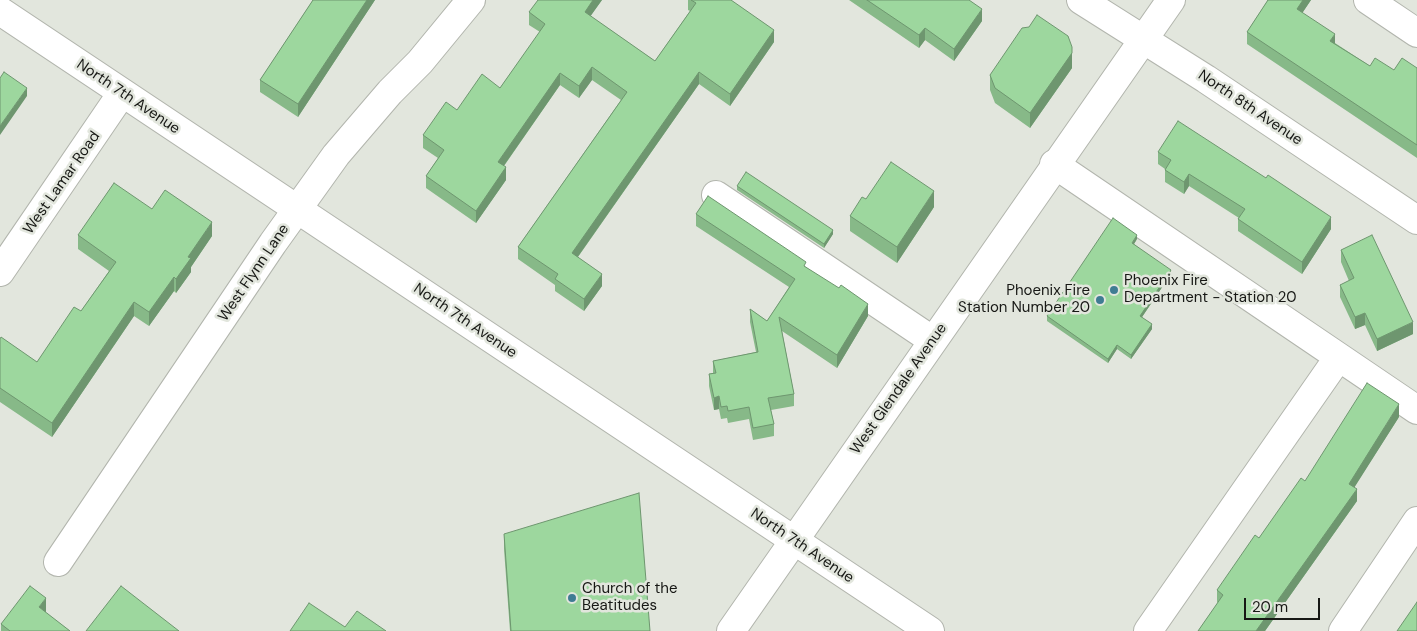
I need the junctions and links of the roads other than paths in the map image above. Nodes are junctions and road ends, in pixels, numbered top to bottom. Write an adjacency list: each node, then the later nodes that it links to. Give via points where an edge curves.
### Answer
1 (471, 0): 11 (main road, West Flynn Lane, via 336,155)
2 (1081, 0): 7 (main road, North 8th Avenue)
3 (1171, 0): 7 (main road, West Glendale Avenue)
4 (1368, 0): 6 (main road)
5 (0, 11): 8 (main road, North 7th Avenue)
6 (1417, 33)
7 (1143, 39): 9 (main road, West Glendale Avenue); 12 (main road, North 8th Avenue)
8 (122, 93): 11 (main road, North 7th Avenue); 13 (main road, West Lamar Road)
9 (1054, 164): 14 (main road, West Glendale Avenue); 15 (main road)
10 (716, 195): 14 (main road)
11 (298, 209): 18 (main road, North 7th Avenue); 19 (main road, West Flynn Lane)
12 (1417, 220)
13 (0, 272)
14 (932, 340): 18 (main road, West Glendale Avenue)
15 (1338, 358): 16 (main road); 22 (main road)
16 (1417, 410)
17 (1417, 521): 23 (main road)
18 (794, 540): 20 (main road, West Glendale Avenue); 21 (main road, North 7th Avenue)
19 (58, 562)
20 (731, 631)
21 (930, 631)
22 (1148, 631)
23 (1343, 631)

